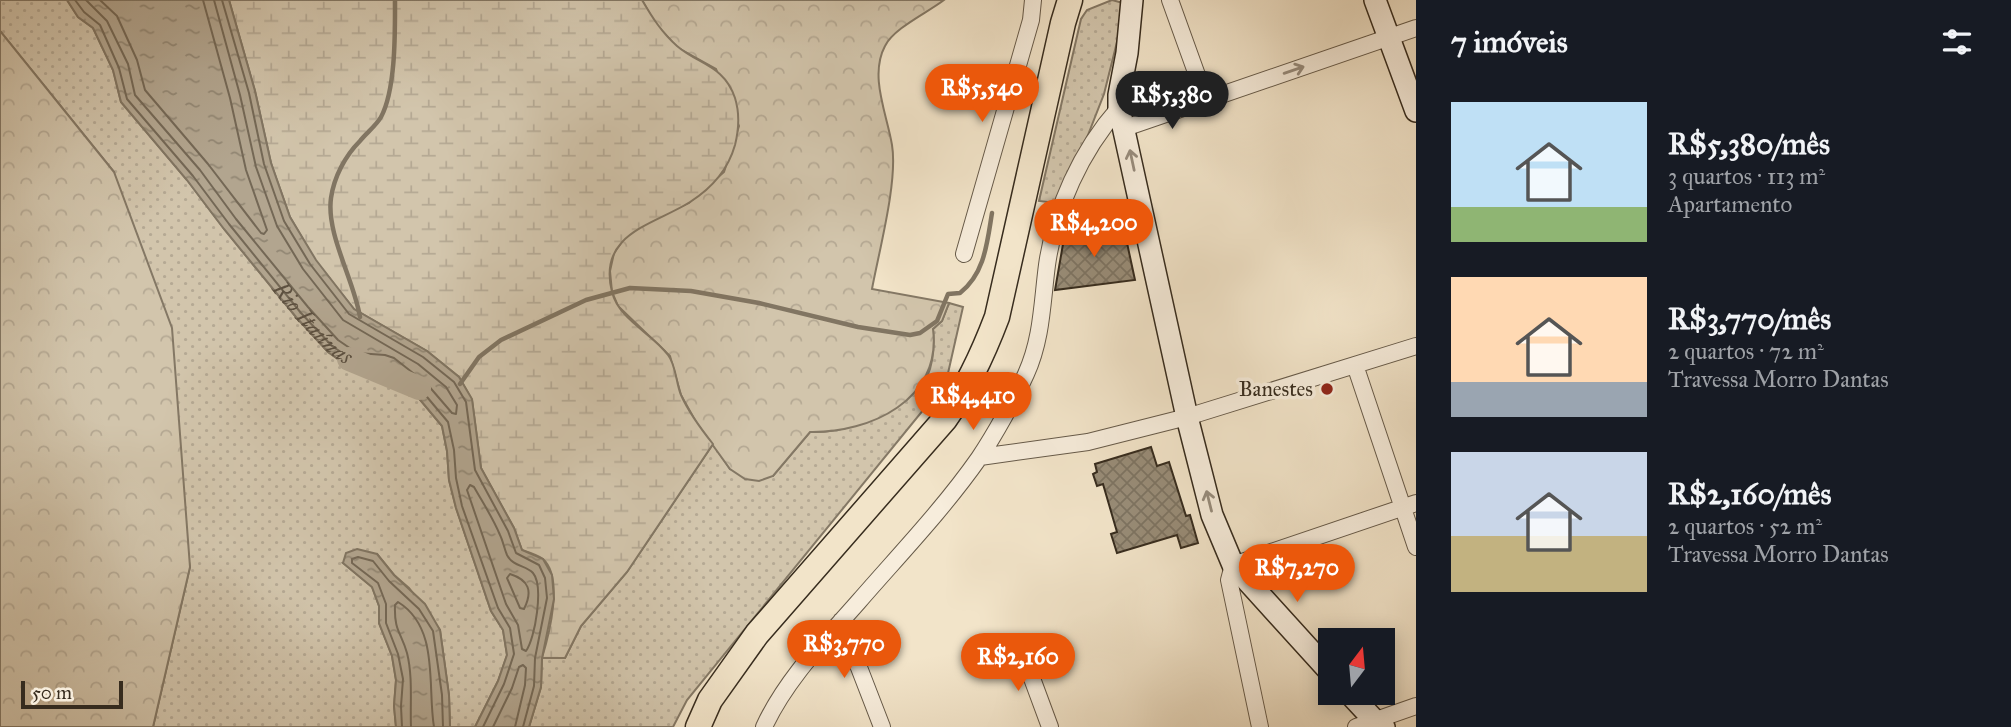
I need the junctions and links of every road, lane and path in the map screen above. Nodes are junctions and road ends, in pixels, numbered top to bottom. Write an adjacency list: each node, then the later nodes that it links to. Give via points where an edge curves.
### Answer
1 (1033, 0): 12 (street)
2 (1088, 0): 6 (highway)
3 (1132, 0): 11 (main road, via 1120,83)
4 (1170, 0): 9 (street)
5 (1375, 0): 8 (main road)
6 (1064, 8): 26 (highway, via 998,317 983,356 945,419 757,634 710,700)
7 (1416, 28): 8 (street)
8 (1390, 37): 9 (street, one-way to 8); 10 (main road)
9 (1206, 100): 11 (street)
10 (1416, 111)
11 (1122, 118): 15 (main road, one-way to 11); 16 (street, via 1089,147 1057,217 1036,347)
12 (964, 254)
13 (1416, 346): 14 (street)
14 (1355, 365): 15 (street); 17 (street)
15 (1187, 417): 16 (street, via 1088,442); 19 (main road, one-way to 15, via 1212,515)
16 (980, 457): 20 (street)
17 (1410, 505): 18 (street); 19 (street)
18 (1416, 547)
19 (1233, 565): 22 (main road); 30 (street, via 1229,580)
20 (841, 621): 27 (street, via 773,706); 28 (street)
21 (1020, 646): 29 (street)
22 (1318, 659)
23 (1359, 705): 25 (main road)
24 (1416, 706): 25 (street)
25 (1376, 726)
26 (698, 727)
27 (764, 727)
28 (882, 727)
29 (1050, 727)
30 (1260, 727)

